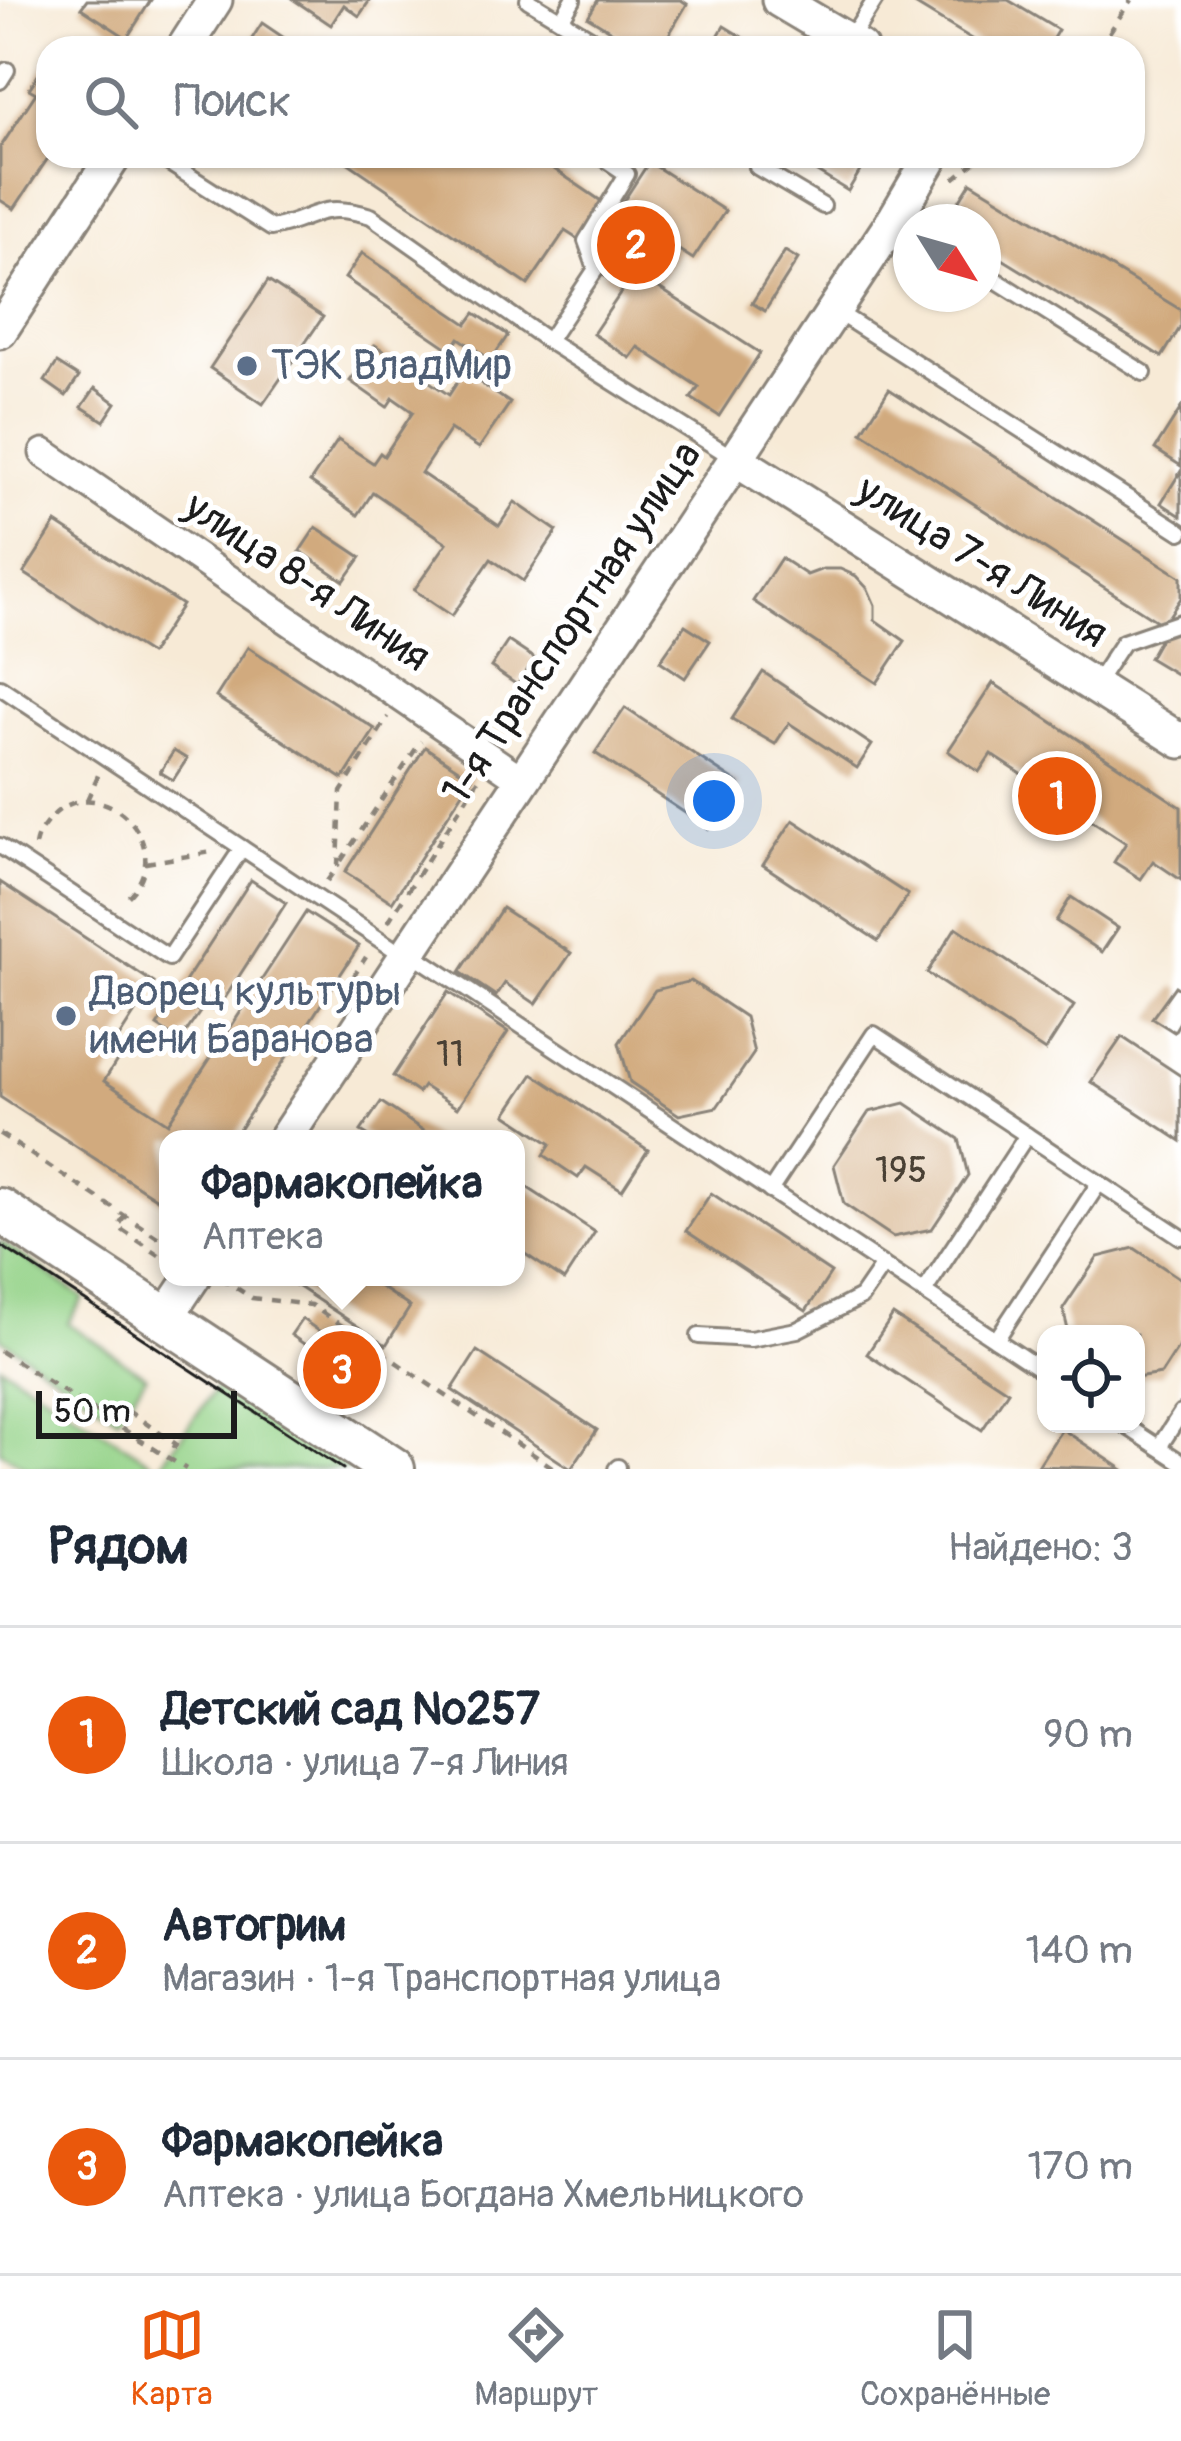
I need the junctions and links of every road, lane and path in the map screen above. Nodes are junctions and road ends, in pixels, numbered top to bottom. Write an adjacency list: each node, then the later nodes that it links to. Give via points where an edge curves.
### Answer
1 (215, 0): 8 (street)
2 (528, 0): 7 (lane)
3 (572, 0): 7 (lane)
4 (779, 0): 10 (street)
5 (874, 0): 11 (lane)
6 (1131, 0): 12 (path)
7 (561, 20): 9 (lane)
8 (192, 36)
9 (588, 36)
10 (833, 36)
11 (849, 36)
12 (1107, 36)
13 (106, 168): 25 (street)
14 (177, 168): 26 (lane, via 271,228 343,208 371,216)
15 (618, 168): 26 (lane, via 627,174 586,241 596,269)
16 (759, 168): 21 (lane)
17 (927, 168): 20 (street, 1-я Транспортная улица)
18 (968, 168): 19 (path)
19 (945, 193)
20 (911, 204)
21 (823, 206)
22 (893, 235): 24 (street, 1-я Транспортная улица)
23 (1001, 283): 27 (lane)
24 (834, 310): 29 (street, 1-я Транспортная улица); 30 (lane)
25 (0, 331)
26 (548, 341): 29 (lane)
27 (1144, 374)
28 (44, 453): 34 (street, улица 8-я Линия)
29 (735, 459): 32 (street, улица 7-я Линия); 38 (street, 1-я Транспортная улица)
30 (1181, 532)
31 (1181, 622): 32 (lane, via 1123,642)
32 (1094, 686): 36 (street, улица 7-я Линия)
33 (0, 687): 40 (lane)
34 (401, 697): 35 (street, улица 8-я Линия); 42 (path, via 341,792)
35 (434, 720): 38 (street, улица 8-я Линия); 42 (path)
36 (1181, 741)
37 (480, 777): 46 (path)
38 (522, 780): 46 (street, 1-я Транспортная улица)
39 (0, 846): 43 (lane)
40 (242, 848): 41 (path); 44 (lane); 45 (lane, via 169,958)
41 (146, 862): 43 (path, via 140,831 118,808 88,800 57,810 37,835); 45 (path, via 134,892)
42 (338, 866): 44 (path)
43 (32, 868): 45 (lane)
44 (316, 897): 46 (lane)
45 (105, 916)
46 (398, 949): 47 (path); 48 (street, 1-я Транспортная улица); 52 (lane)
47 (339, 999)
48 (290, 1130)
49 (0, 1134): 54 (path)
50 (1027, 1135): 51 (lane); 52 (lane, via 874,1034); 61 (lane)
51 (1100, 1183): 55 (lane); 64 (lane)
52 (770, 1190): 58 (lane)
53 (0, 1210): 62 (main road)
54 (125, 1216): 56 (path); 57 (path, via 118,1227)
55 (1181, 1237)
56 (159, 1238)
57 (159, 1255)
58 (883, 1265): 61 (lane); 63 (lane, via 861,1298 797,1330 750,1339)
59 (174, 1286): 62 (street)
60 (233, 1286): 75 (path, via 252,1298 311,1305)
61 (923, 1292): 64 (lane)
62 (165, 1319): 74 (main road)
63 (699, 1336)
64 (995, 1340): 66 (lane)
65 (0, 1351): 71 (path)
66 (1037, 1367)
67 (128, 1412): 71 (path, via 176,1444)
68 (1181, 1413): 70 (lane)
69 (1138, 1433): 70 (lane)
70 (1159, 1447): 72 (lane)
71 (168, 1457): 73 (path)
72 (1181, 1462)
73 (185, 1469)
74 (393, 1469)
75 (555, 1469)

